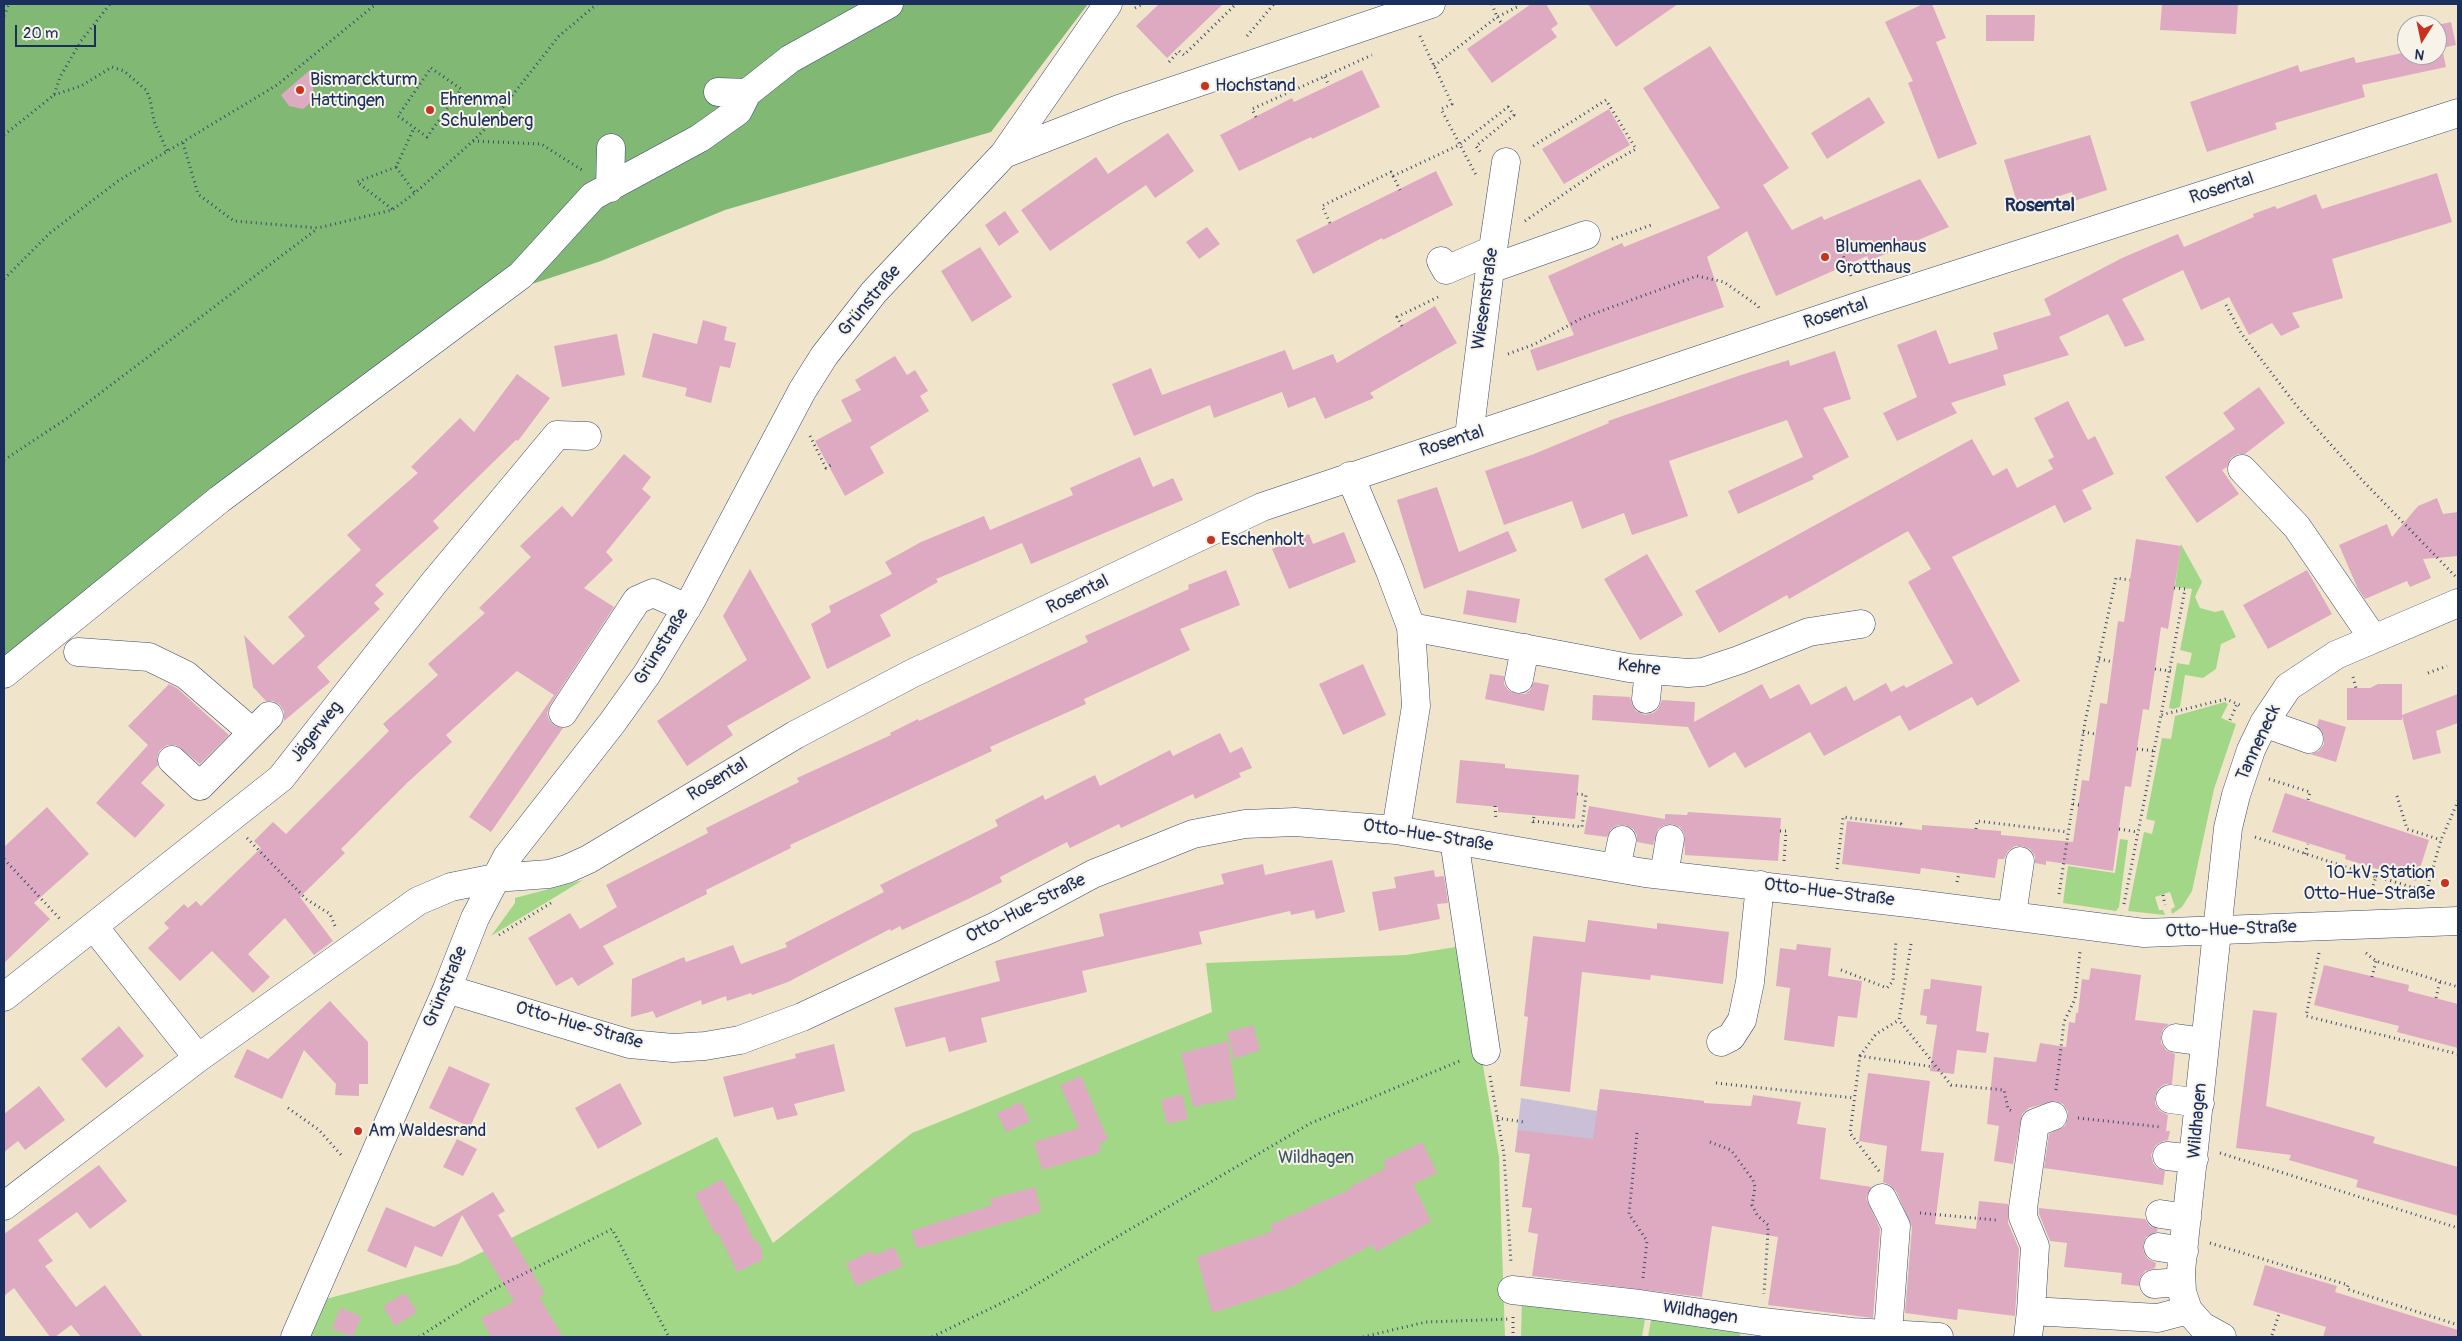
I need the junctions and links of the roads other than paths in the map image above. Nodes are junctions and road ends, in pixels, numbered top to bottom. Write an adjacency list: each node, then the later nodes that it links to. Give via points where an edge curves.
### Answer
1 (889, 4): 5 (street, via 790,59)
2 (1108, 4): 8 (street, Grünstraße)
3 (1431, 4): 8 (street, via 1119,109)
4 (718, 92): 5 (street)
5 (747, 93): 10 (street, via 738,112 700,138)
6 (2458, 113): 15 (street, Rosental)
7 (611, 148): 10 (street)
8 (1004, 154): 19 (street, Grünstraße, via 874,292 824,356)
9 (1496, 160): 12 (street, Wiesenstraße)
10 (610, 188): 26 (street, via 592,196 521,275 220,499)
11 (1586, 236): 12 (street)
12 (1492, 254): 13 (street, via 1446,270); 15 (street, Wiesenstraße, via 1470,383)
13 (1441, 261)
14 (587, 436): 45 (street, Jägerweg, via 557,435 433,584 281,778)
15 (1469, 436): 17 (street, Rosental)
16 (2242, 469): 22 (street, via 2297,527)
17 (1350, 476): 21 (street); 40 (street, Rosental, via 1262,507 912,673 795,734 574,866 549,874)
18 (2458, 603): 22 (street, Tanneneck)
19 (687, 608): 29 (street, via 653,593 637,600); 40 (street, Grünstraße, via 647,674 612,723)
20 (1861, 624): 25 (street, Kehre, via 1809,632 1697,673)
21 (1411, 627): 23 (street, Kehre); 33 (street, via 1416,706)
22 (2373, 638): 30 (street, Tanneneck, via 2317,665)
23 (1525, 648): 25 (street, Kehre); 27 (street)
24 (78, 652): 32 (street, via 149,657 186,676 260,724 200,786)
25 (1649, 670): 28 (street)
26 (4, 674)
27 (1519, 679)
28 (1646, 698)
29 (563, 713)
30 (2256, 716): 31 (street); 44 (street, Tanneneck, via 2228,828)
31 (2309, 739)
32 (172, 760)
33 (1396, 830): 35 (street, Otto-Hue-Straße); 46 (street, Otto-Hue-Straße, via 1295,822 1245,824 1194,834 1093,874 994,927 802,1017 740,1040 705,1046 673,1048 630,1044)
34 (1670, 839): 39 (street)
35 (1454, 840): 38 (street, Otto-Hue-Straße); 51 (street)
36 (1622, 840): 38 (street)
37 (2020, 861): 42 (street)
38 (1616, 868): 39 (street, Otto-Hue-Straße)
39 (1664, 875): 41 (street, Otto-Hue-Straße)
40 (494, 878): 46 (street, Grünstraße); 52 (street, via 451,887 418,901)
41 (1760, 885): 42 (street, Otto-Hue-Straße); 48 (street, via 1750,982 1742,1020 1731,1037)
42 (2012, 916): 44 (street, Otto-Hue-Straße, via 2144,933)
43 (2458, 921): 44 (street, Otto-Hue-Straße)
44 (2218, 930): 50 (street, Wildhagen)
45 (86, 932): 47 (street, Jägerweg); 52 (street)
46 (447, 989): 68 (street, Grünstraße)
47 (4, 997)
48 (1721, 1042)
49 (2176, 1044): 50 (street)
50 (2205, 1048): 54 (street, Wildhagen)
51 (1486, 1051)
52 (198, 1058): 59 (street)
53 (2171, 1093): 54 (street)
54 (2200, 1097): 56 (street, Wildhagen, via 2197,1130)
55 (2044, 1120): 65 (street, via 2023,1208 2023,1217 2034,1246)
56 (2201, 1160): 57 (street); 61 (street, Wildhagen)
57 (2166, 1162)
58 (1885, 1204): 67 (street, via 1896,1226)
59 (4, 1206)
60 (2160, 1214): 61 (street)
61 (2187, 1218): 62 (street, Wildhagen)
62 (2181, 1282): 63 (street); 66 (street, Wildhagen)
63 (2154, 1284)
64 (1512, 1290): 67 (street, Wildhagen, via 1762,1322)
65 (2031, 1310): 66 (street, via 2158,1318); 70 (street)
66 (2188, 1310): 71 (street, Wildhagen, via 2202,1326)
67 (1888, 1333): 69 (street, Wildhagen)
68 (295, 1337)
69 (1939, 1337)
70 (2028, 1337)
71 (2222, 1337)

